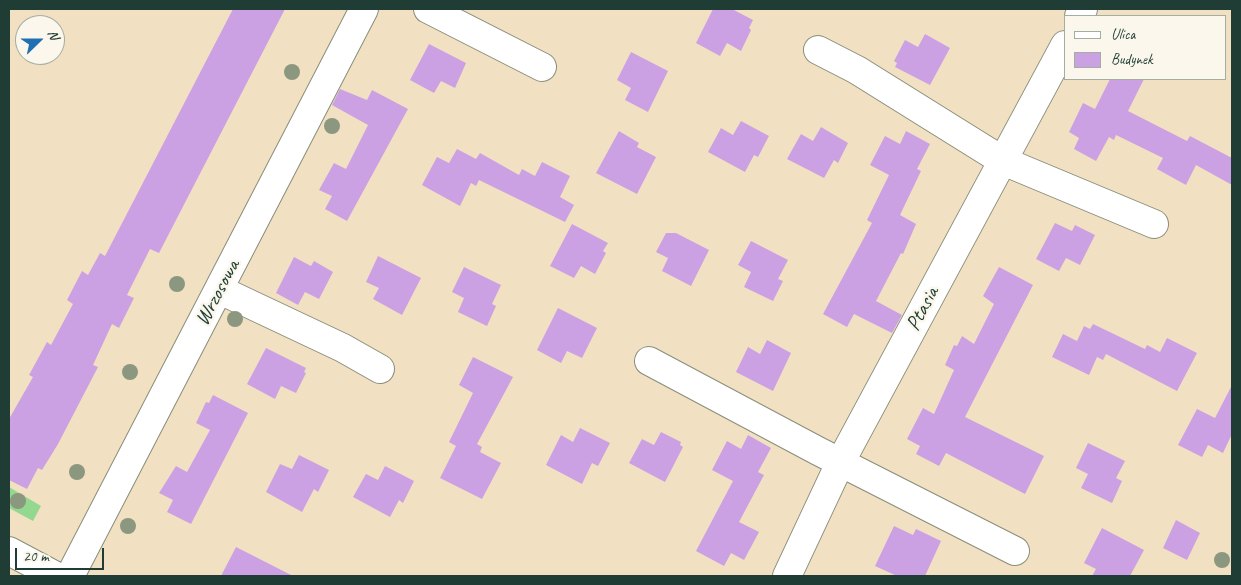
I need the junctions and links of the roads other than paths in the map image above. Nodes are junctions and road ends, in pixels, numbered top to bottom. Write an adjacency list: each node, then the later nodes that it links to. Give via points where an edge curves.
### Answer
1 (364, 9): 8 (street, Wrzosowa)
2 (428, 9): 5 (street)
3 (1064, 47): 6 (street, Ptasia)
4 (818, 50): 6 (street, via 857,70)
5 (542, 67)
6 (1004, 161): 7 (street); 11 (street, Ptasia)
7 (1154, 224)
8 (220, 290): 10 (street); 15 (street, Wrzosowa)
9 (649, 361): 11 (street)
10 (380, 369)
11 (840, 463): 13 (street); 16 (street, Ptasia)
12 (9, 551): 14 (street)
13 (1015, 551)
14 (56, 576)
15 (70, 576)
16 (787, 576)

